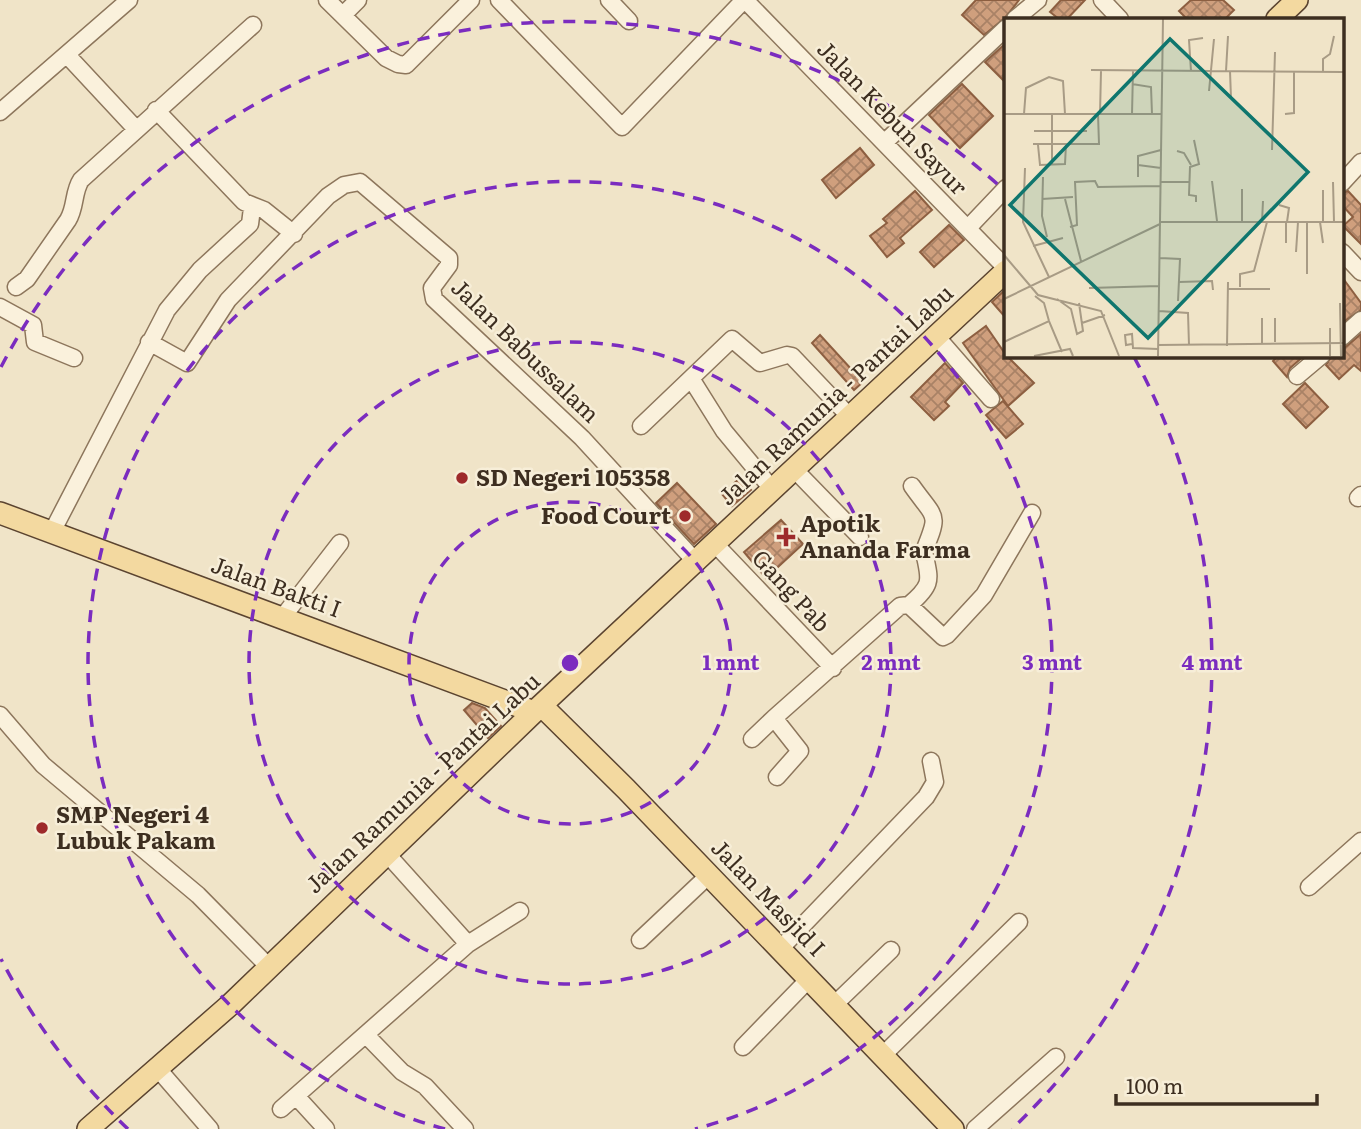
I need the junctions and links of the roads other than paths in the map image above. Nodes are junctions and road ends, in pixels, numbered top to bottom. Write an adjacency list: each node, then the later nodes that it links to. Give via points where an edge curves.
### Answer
1 (129, 0): 18 (street)
2 (327, 0): 11 (street)
3 (358, 0): 11 (street)
4 (471, 0): 11 (street, via 406,65 387,58)
5 (499, 0): 10 (street, via 622,127)
6 (609, 0): 15 (street)
7 (1038, 0): 12 (street)
8 (1102, 0): 13 (street)
9 (1297, 0): 14 (main road)
10 (750, 2): 22 (street, Jalan Kebun Sayur)
11 (343, 15)
12 (1016, 18)
13 (1118, 18)
14 (1278, 18)
15 (629, 21)
16 (253, 25): 19 (street)
17 (1004, 30): 22 (street)
18 (67, 55): 20 (street); 21 (street)
19 (156, 110): 21 (street); 26 (street)
20 (0, 112)
21 (135, 128): 33 (street, via 75,188 73,212 27,279)
22 (885, 142): 27 (street, Jalan Kebun Sayur)
23 (1361, 162): 24 (street)
24 (1344, 181)
25 (1004, 190): 27 (street)
26 (252, 208): 28 (street, via 264,210); 38 (street, via 250,224 177,294)
27 (968, 228): 30 (street, Jalan Kebun Sayur)
28 (293, 234): 38 (street, Jalan Babussalam, via 228,300 190,361 182,363); 55 (street, Jalan Babussalam, via 336,191 354,181 366,185 449,258 432,288 435,299 582,438)
29 (1344, 254): 32 (street)
30 (1004, 267)
31 (1004, 271): 37 (main road, Jalan Ramunia - Pantai Labu)
32 (1361, 272)
33 (16, 287)
34 (0, 307): 40 (street, via 33,325 35,342)
35 (1361, 320): 36 (street)
36 (1344, 334)
37 (936, 336): 43 (street); 44 (main road, Jalan Ramunia - Pantai Labu)
38 (149, 342): 51 (street)
39 (1320, 357): 41 (street)
40 (74, 358)
41 (1297, 376)
42 (692, 380): 44 (street, via 732,339 760,363 792,356); 45 (street); 48 (street, via 724,431)
43 (991, 399)
44 (850, 416): 46 (main road, Jalan Ramunia - Pantai Labu)
45 (641, 426)
46 (794, 469): 48 (main road, Jalan Ramunia - Pantai Labu); 52 (street)
47 (912, 486): 56 (street, via 935,526 924,551 929,581)
48 (773, 490): 54 (main road, Jalan Ramunia - Pantai Labu)
49 (0, 513): 51 (main road, Jalan Bakti I)
50 (1032, 513): 56 (street, via 984,595 947,635 936,633)
51 (52, 532): 57 (main road, Jalan Bakti I)
52 (860, 537)
53 (340, 543): 57 (street)
54 (716, 545): 55 (main road, Jalan Ramunia - Pantai Labu); 58 (street, Gang Pab)
55 (697, 563): 59 (main road, Jalan Ramunia - Pantai Labu)
56 (909, 605): 58 (street, via 900,606)
57 (282, 618): 59 (main road, Jalan Bakti I)
58 (833, 668): 61 (street)
59 (538, 709): 66 (main road, Jalan Ramunia - Pantai Labu); 67 (main road, Jalan Masjid I)
60 (0, 715): 75 (street, via 43,765 198,895)
61 (774, 718): 62 (street); 64 (street, via 800,751)
62 (752, 738)
63 (931, 761): 73 (street, via 935,782 926,797)
64 (777, 777)
65 (1361, 841): 68 (street)
66 (388, 855): 72 (street); 75 (main road, Jalan Ramunia - Pantai Labu)
67 (709, 875): 71 (street); 73 (main road, Jalan Masjid I)
68 (1309, 887)
69 (520, 911): 72 (street)
70 (1019, 922): 80 (street)
71 (640, 940)
72 (468, 944): 78 (street)
73 (781, 948): 76 (main road, Jalan Masjid I)
74 (891, 950): 77 (street)
75 (268, 966): 82 (main road, Jalan Ramunia - Pantai Labu)
76 (810, 978): 77 (main road, Jalan Masjid I); 79 (street)
77 (835, 1004): 80 (main road, Jalan Masjid I)
78 (366, 1035): 83 (street); 88 (street)
79 (743, 1047)
80 (883, 1055): 89 (main road, Jalan Masjid I)
81 (1056, 1057): 90 (street)
82 (158, 1069): 85 (main road, Jalan Ramunia - Pantai Labu); 86 (street)
83 (296, 1096): 84 (street); 87 (street)
84 (281, 1109)
85 (88, 1129)
86 (210, 1129)
87 (326, 1129)
88 (466, 1129)
89 (953, 1129)
90 (975, 1129)

